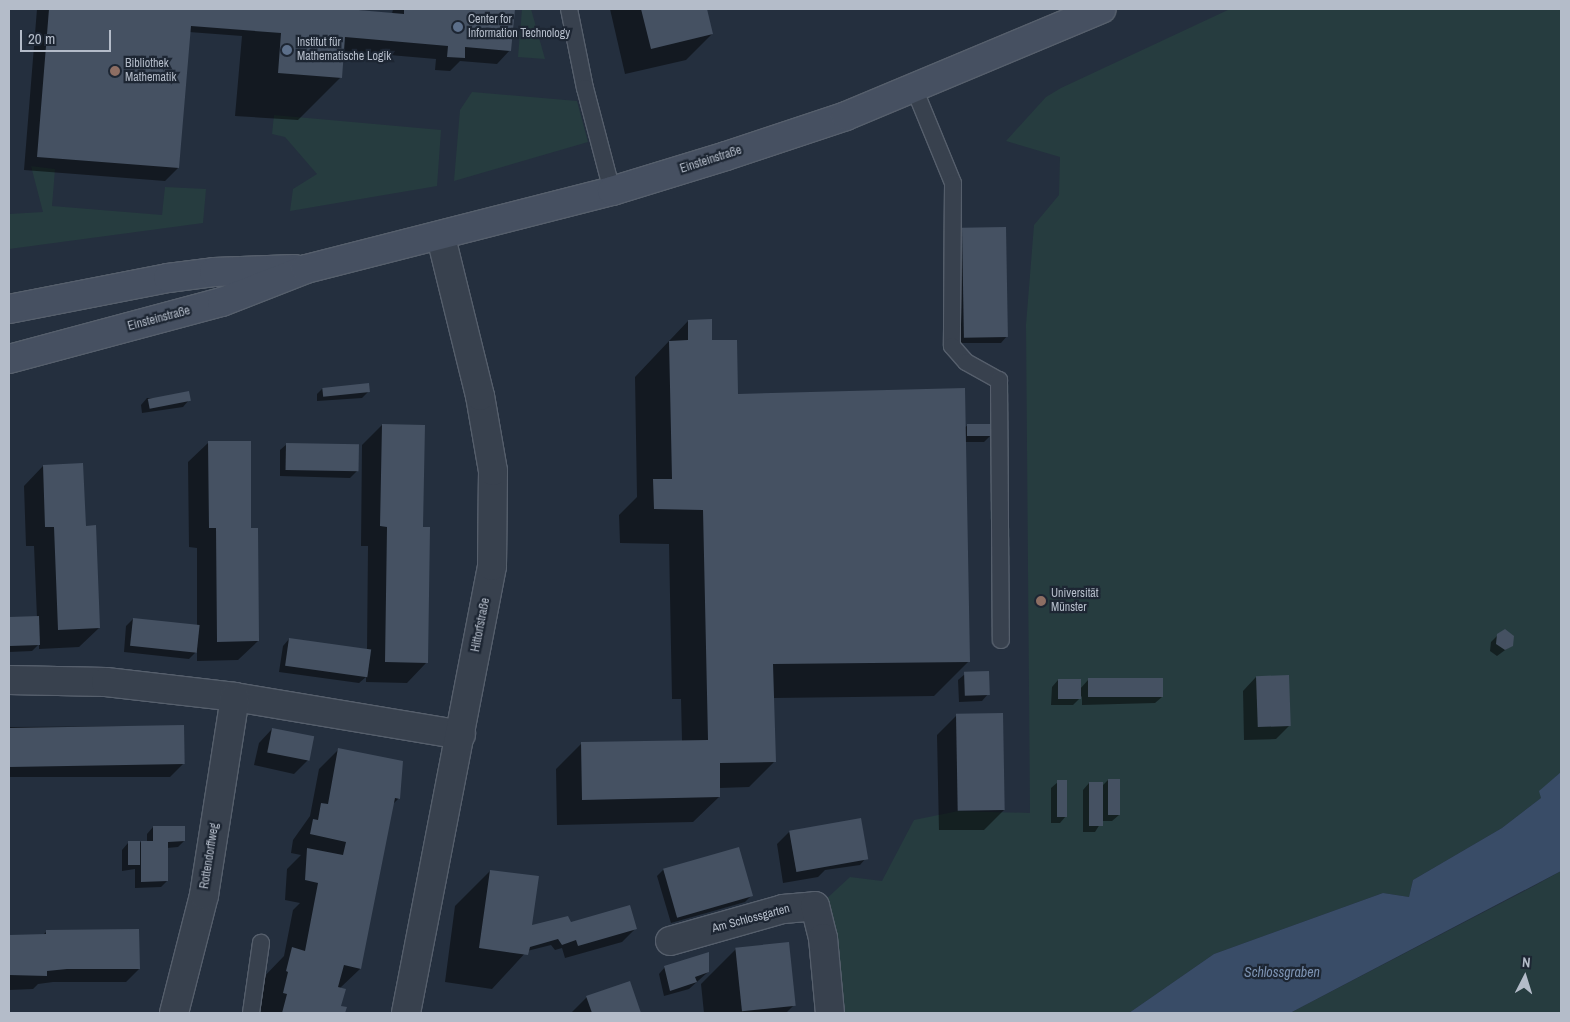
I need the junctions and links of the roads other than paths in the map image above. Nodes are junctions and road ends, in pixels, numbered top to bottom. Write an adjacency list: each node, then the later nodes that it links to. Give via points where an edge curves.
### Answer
1 (569, 9): 4 (lane, via 585,88)
2 (1102, 9): 3 (main road, Einsteinstraße)
3 (914, 88): 4 (main road, Einsteinstraße, via 800,131); 9 (lane, via 953,183 952,346 966,362 999,380)
4 (612, 191): 5 (main road, Einsteinstraße)
5 (441, 237): 6 (main road, Einsteinstraße); 12 (street, Hittorfstraße, via 480,396 493,471 492,566)
6 (306, 269): 7 (main road, Einsteinstraße, via 214,272 168,278); 8 (main road, Einsteinstraße, via 222,302)
7 (11, 309)
8 (9, 359)
9 (1001, 640)
10 (9, 680): 11 (street, via 106,682)
11 (235, 697): 12 (street); 15 (street, Rottendorffweg, via 204,895)
12 (461, 735): 17 (street, Hittorfstraße)
13 (670, 941): 18 (street, Am Schlossgarten, via 783,909 815,906 823,938)
14 (261, 943): 16 (lane)
15 (174, 1013)
16 (251, 1013)
17 (406, 1013)
18 (830, 1013)

